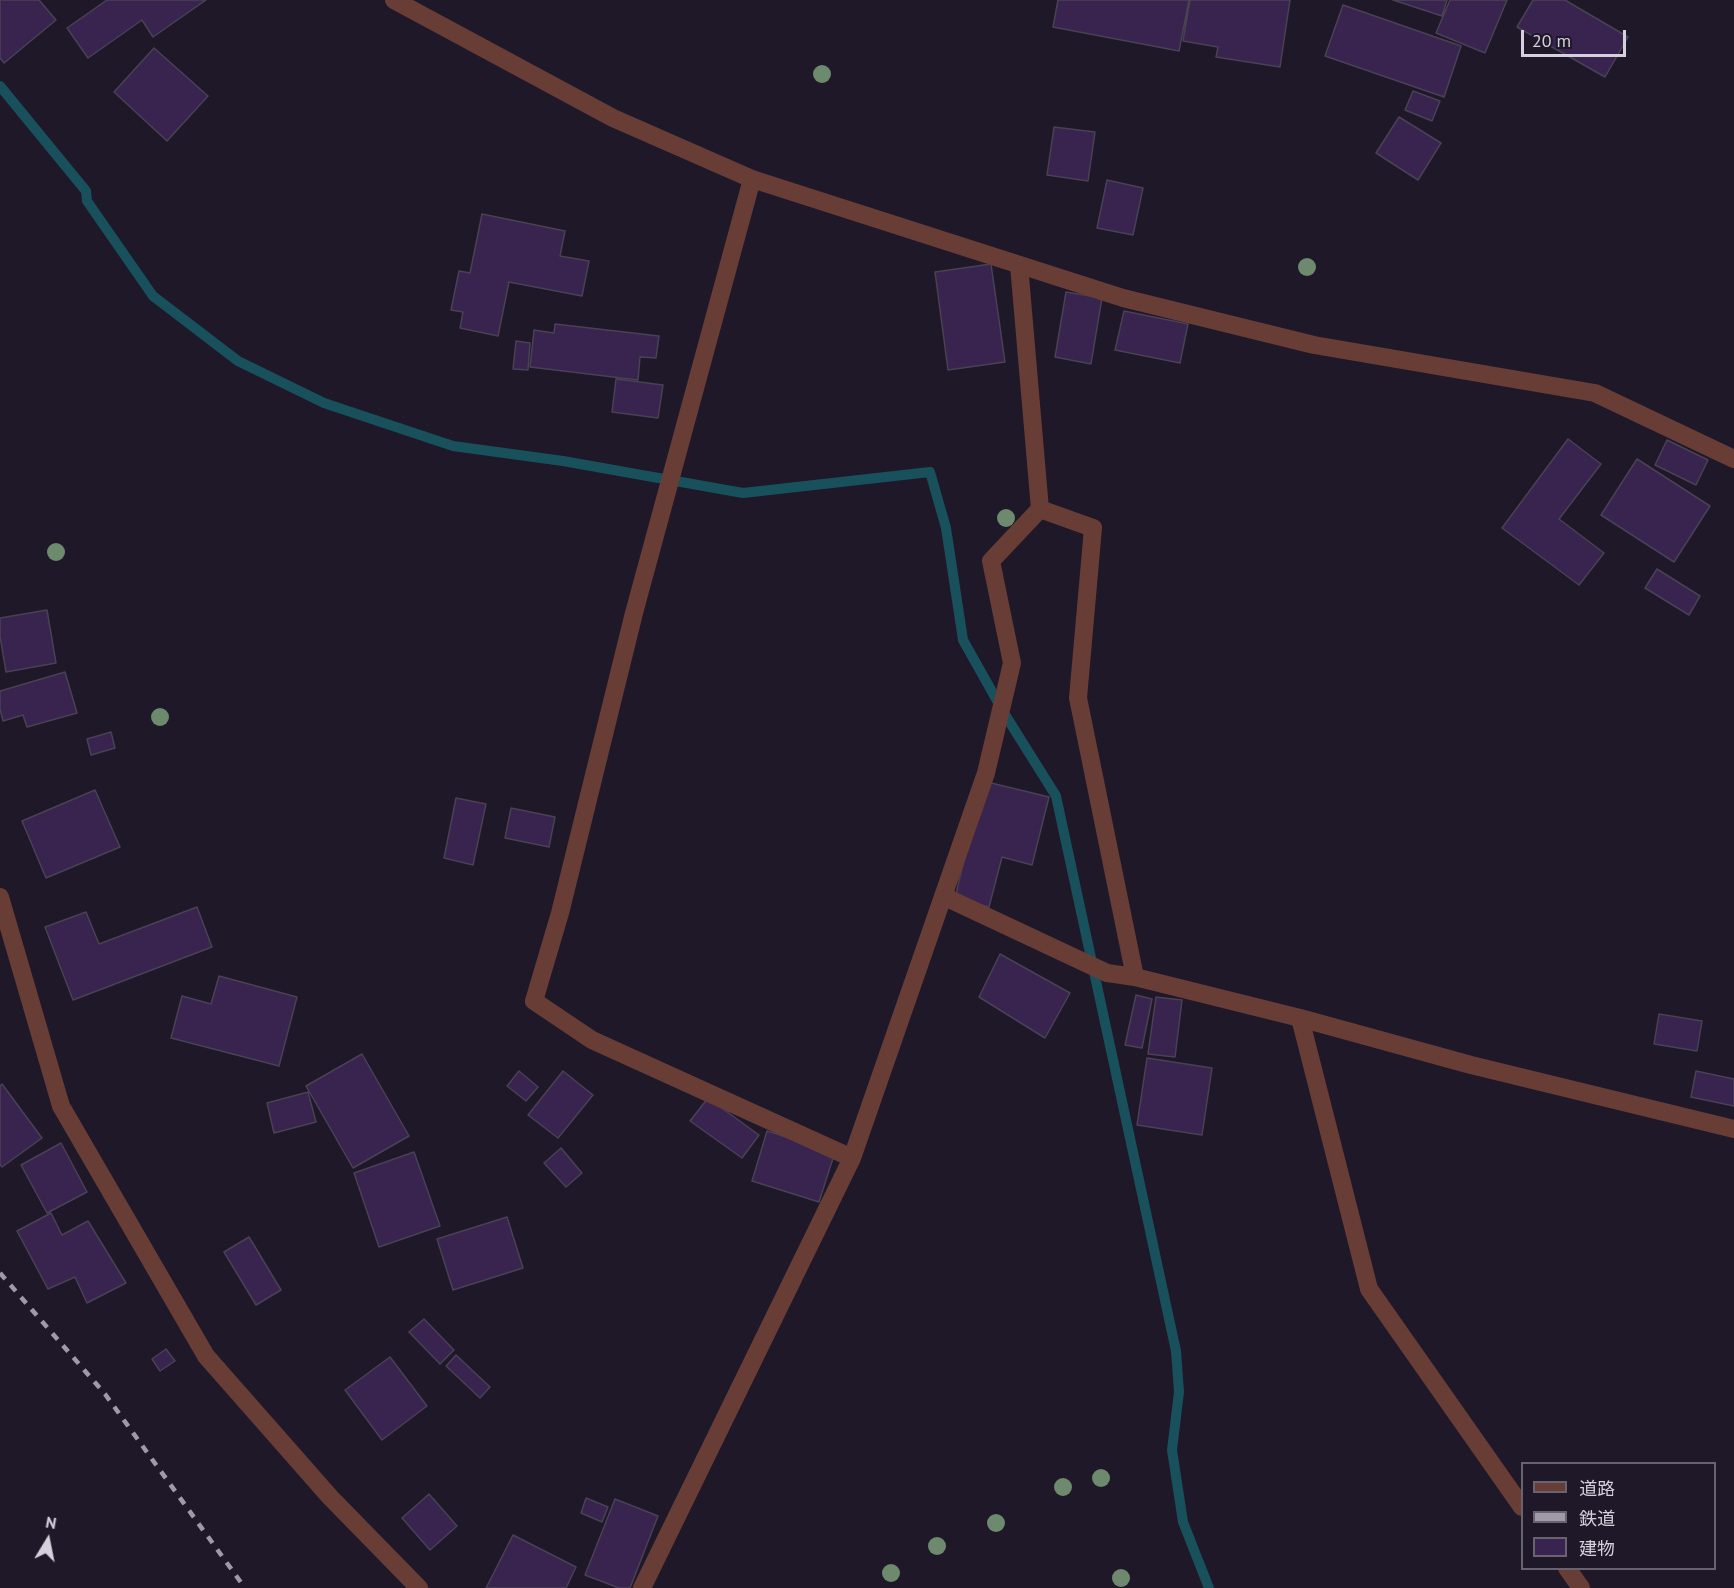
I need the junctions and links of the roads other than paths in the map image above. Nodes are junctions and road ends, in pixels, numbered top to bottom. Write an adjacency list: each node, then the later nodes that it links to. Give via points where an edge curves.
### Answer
1 (394, 0): 2 (street, via 613,118)
2 (752, 179): 3 (street); 11 (street, via 534,1001 592,1040)
3 (1019, 265): 4 (street, via 1123,298 1314,345 1595,393); 5 (street)
4 (1734, 459)
5 (1040, 509): 6 (street, via 991,561 1012,663 986,772); 8 (street, via 1093,528 1078,698)
6 (943, 896): 8 (street, via 1107,973); 11 (street)
7 (0, 897): 14 (street, via 61,1106 206,1356 330,1497)
8 (1135, 977): 9 (street)
9 (1300, 1018): 10 (street, via 1472,1065); 12 (street, via 1369,1289)
10 (1734, 1128)
11 (852, 1158): 15 (street)
12 (1521, 1507)
13 (1568, 1570): 16 (street)
14 (420, 1588)
15 (642, 1588)
16 (1581, 1588)

